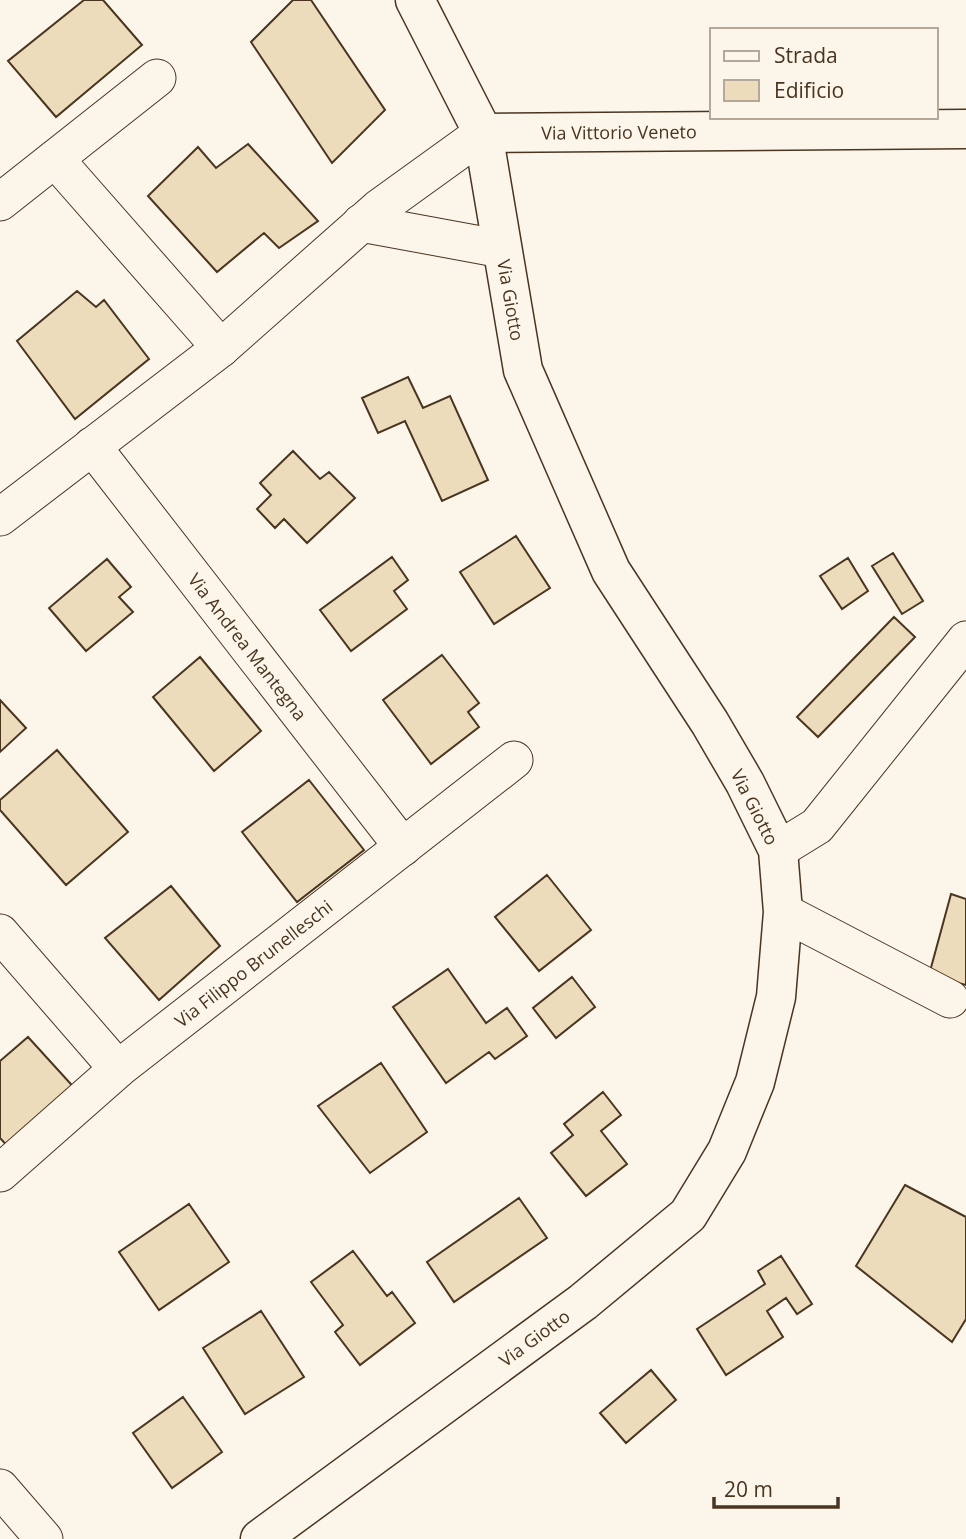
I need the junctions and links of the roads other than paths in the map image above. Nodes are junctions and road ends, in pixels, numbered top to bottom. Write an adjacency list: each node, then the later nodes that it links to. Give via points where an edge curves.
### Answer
1 (415, 0): 4 (street, Via Giotto)
2 (156, 78): 5 (street)
3 (966, 129): 4 (street, Via Vittorio Veneto)
4 (483, 133): 7 (street); 8 (street, Via Giotto)
5 (55, 159): 6 (street); 9 (street)
6 (0, 202)
7 (370, 216): 8 (street); 9 (street)
8 (502, 248): 15 (street, Via Giotto, via 523,370 611,570 710,723)
9 (220, 348): 10 (street)
10 (92, 446): 11 (street); 14 (street, Via Andrea Mantegna)
11 (0, 517)
12 (966, 640): 15 (street, via 817,826)
13 (514, 760): 14 (street, Via Filippo Brunelleschi)
14 (403, 847): 19 (street, Via Filippo Brunelleschi)
15 (778, 850): 16 (street, Via Giotto)
16 (783, 912): 18 (street); 23 (street, Via Giotto, via 776,997 755,1082 727,1151 688,1215 583,1303)
17 (0, 933): 19 (street)
18 (950, 999)
19 (118, 1069): 20 (street, Via Filippo Brunelleschi)
20 (0, 1173)
21 (0, 1488): 22 (street)
22 (44, 1539)
23 (260, 1539)

